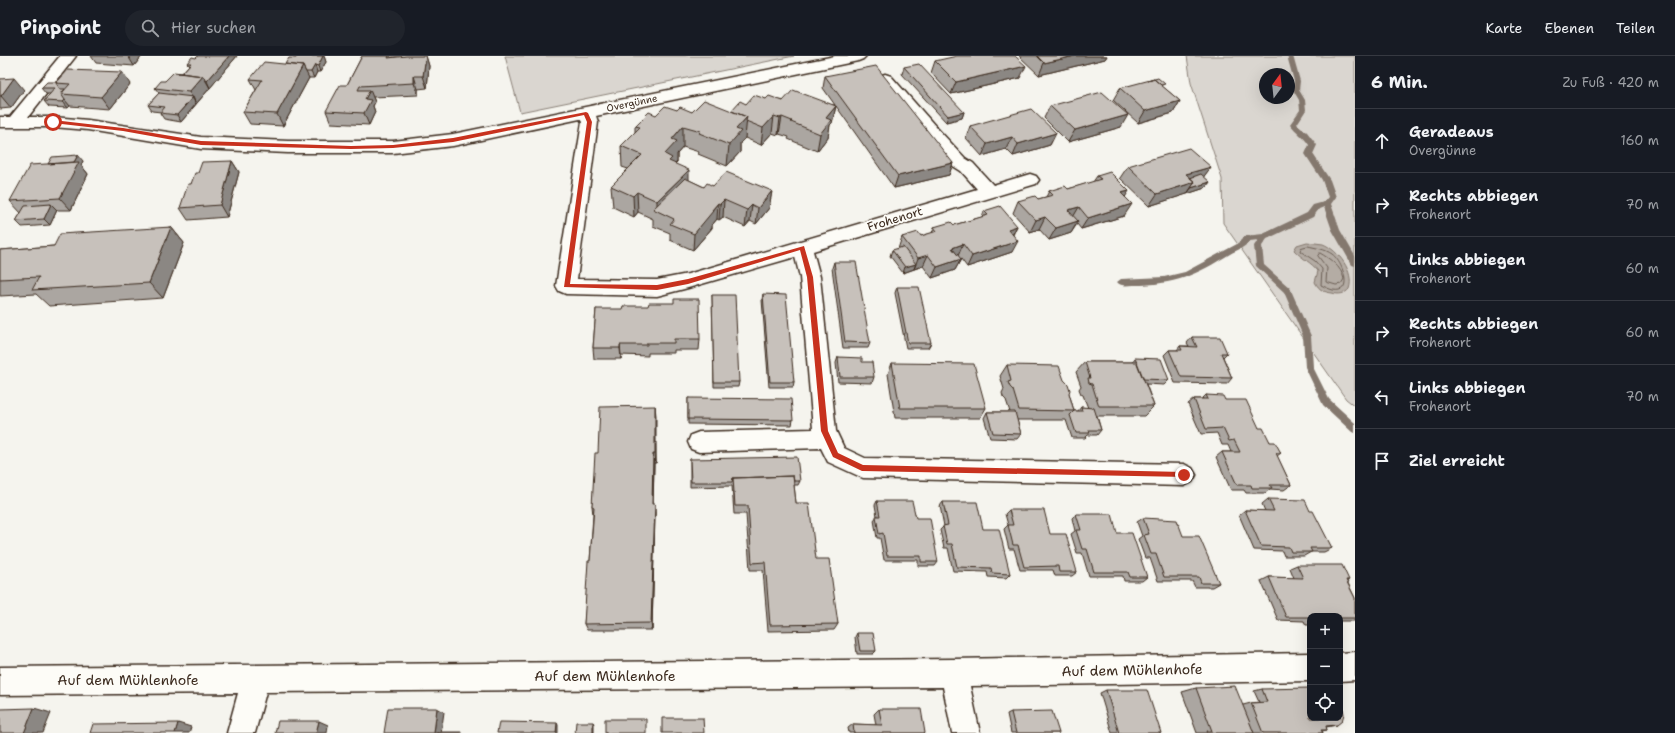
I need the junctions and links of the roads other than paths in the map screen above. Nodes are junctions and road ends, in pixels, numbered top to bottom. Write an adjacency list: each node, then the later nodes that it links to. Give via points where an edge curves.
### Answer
1 (68, 56): 5 (street, via 63,72)
2 (858, 56): 4 (street, Overgünne)
3 (885, 79): 7 (street, via 931,132)
4 (586, 113): 5 (street, Overgünne, via 453,140 358,148 201,143 88,125); 8 (street, Frohenort, via 590,122 566,286 657,288 688,282)
5 (8, 122)
6 (1030, 180): 7 (street, Frohenort)
7 (989, 192): 8 (street, Frohenort)
8 (802, 248): 9 (street, via 810,277 825,431)
9 (828, 438): 10 (street); 11 (street, via 836,455 862,468)
10 (699, 442)
11 (1184, 475)
12 (1355, 666): 14 (street)
13 (1307, 667): 15 (street, Auf dem Mühlenhofe)
14 (1343, 667)
15 (954, 673): 16 (street, Auf dem Mühlenhofe); 19 (street)
16 (256, 679): 17 (street, Auf dem Mühlenhofe); 18 (street)
17 (0, 681)
18 (241, 733)
19 (966, 733)

